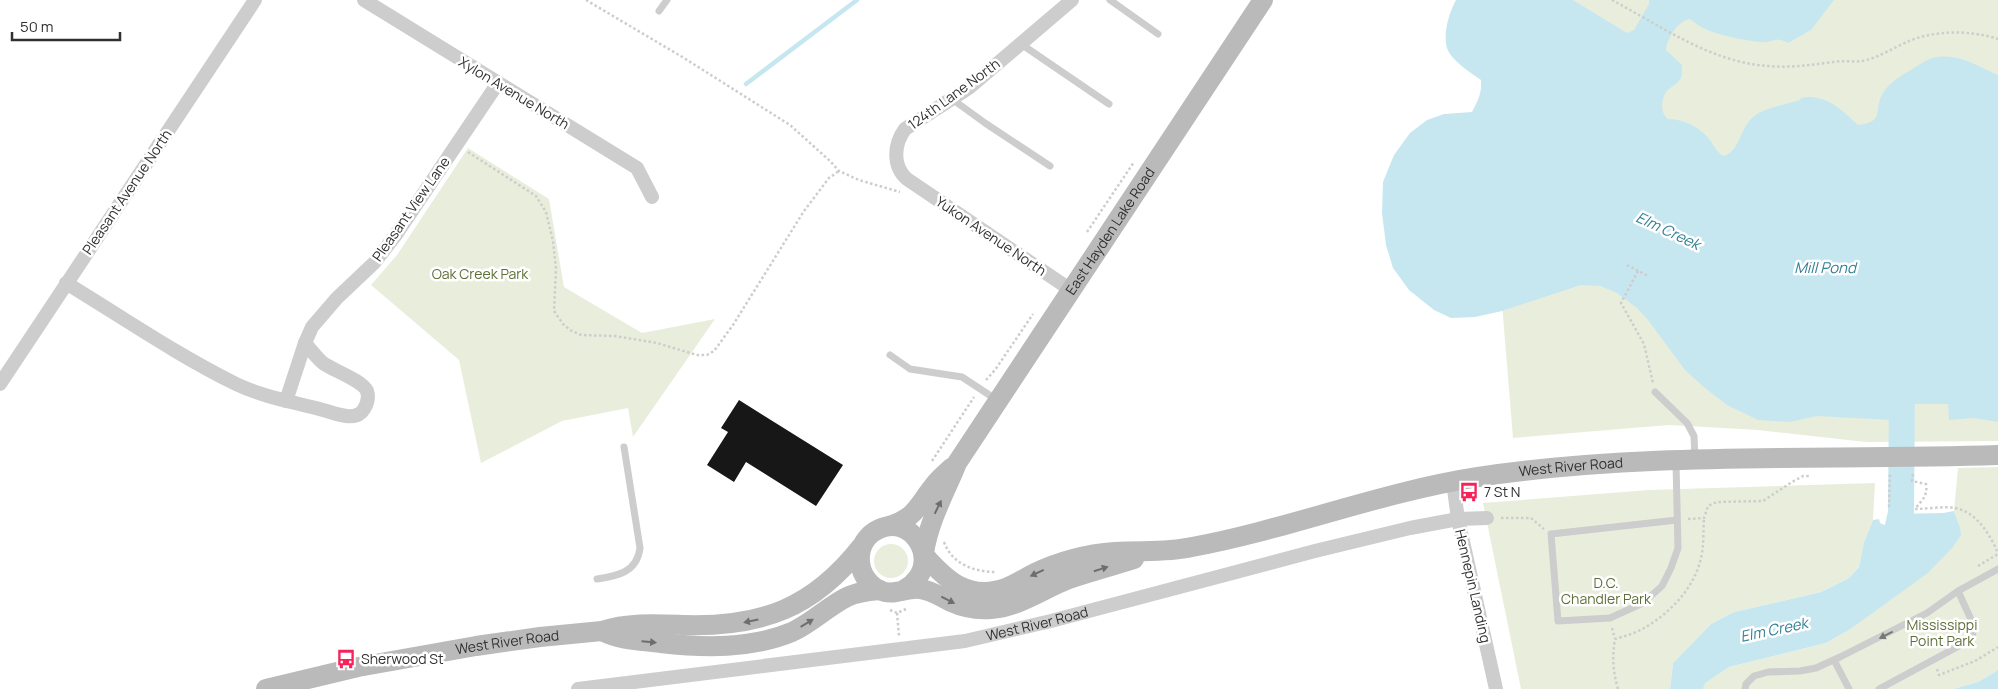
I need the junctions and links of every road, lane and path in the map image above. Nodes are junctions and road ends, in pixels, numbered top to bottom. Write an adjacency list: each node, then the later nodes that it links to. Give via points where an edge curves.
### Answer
1 (255, 0): 24 (street, Pleasant Avenue North)
2 (364, 0): 13 (street, Xylon Avenue North)
3 (586, 0): 18 (path, via 790,125)
4 (667, 0): 9 (lane)
5 (1072, 0): 12 (street, 124th Lane North)
6 (1110, 0): 10 (lane)
7 (1263, 0): 25 (main road, East Hayden Lake Road)
8 (1612, 0): 11 (path, via 1705,50 1753,64 1781,67 1865,60 1924,36 1968,33)
9 (659, 11)
10 (1158, 34)
11 (1998, 39)
12 (1021, 44): 14 (street, 124th Lane North); 15 (lane)
13 (498, 83): 16 (street, Pleasant View Lane); 20 (street, Xylon Avenue North, via 637,168)
14 (952, 99): 17 (lane); 19 (street, 124th Lane North, via 916,121 899,137 898,168)
15 (1109, 104)
16 (456, 145): 18 (path, via 542,203 553,241 556,269 554,311 563,324 581,335 615,336 657,343 697,355 714,351 804,211 829,178); 27 (street, Pleasant View Lane, via 395,236 374,263 325,312)
17 (1050, 166)
18 (839, 171): 19 (path, via 900,192)
19 (911, 182): 25 (street, Yukon Avenue North)
20 (652, 197)
21 (1627, 265): 22 (path)
22 (1638, 271): 23 (path); 31 (path, via 1621,303 1644,344)
23 (1648, 276)
24 (66, 283): 30 (street, Pleasant Avenue North); 34 (street, via 237,385)
25 (1071, 290): 33 (main road, East Hayden Lake Road)
26 (1037, 308): 29 (path)
27 (305, 343): 34 (street, Pleasant View Lane); 34 (street, via 321,362 363,385 368,393 367,405 354,417)
28 (890, 355): 33 (lane, via 910,369 962,377)
29 (988, 377)
30 (0, 384)
31 (1656, 392): 37 (lane, via 1687,423 1694,436)
32 (972, 399): 40 (path)
33 (997, 400): 38 (main road, East Hayden Lake Road)
34 (286, 401)
35 (624, 447): 58 (lane, via 639,557 635,565 625,572)
36 (1998, 455): 39 (main road, West River Road, via 1953,456)
37 (1686, 460): 39 (main road, West River Road); 43 (main road, West River Road, via 1542,468); 48 (lane)
38 (956, 463): 49 (main road, East Hayden Lake Road, via 933,486 910,518); 55 (main road, East Hayden Lake Road, one-way to 38, via 936,508)
39 (1888, 465): 44 (path)
40 (929, 466)
41 (1912, 474): 54 (path, via 1912,481 1926,484 1927,490 1925,498 1915,509 1956,508 1972,515)
42 (1811, 476): 46 (path, via 1802,476 1763,501 1717,502 1708,506)
43 (1453, 482): 47 (street, Hennepin Landing); 53 (main road, West River Road, via 1226,540)
44 (1890, 507)
45 (1487, 518): 47 (street, West River Road); 50 (path, via 1531,518)
46 (1704, 518): 48 (path); 71 (path, via 1702,553 1686,592 1672,608 1643,629 1615,639 1613,673)
47 (1458, 519): 65 (street, West River Road, via 1315,551 1004,633); 70 (street, Hennepin Landing)
48 (1677, 520): 50 (lane); 50 (lane, via 1678,548 1662,586 1643,603 1610,618 1558,621)
49 (889, 526): 52 (main road, via 873,532); 55 (main road, via 908,530 916,536)
50 (1551, 534)
51 (943, 538): 56 (path)
52 (862, 547): 59 (main road, via 862,573); 63 (main road, West River Road, one-way to 63, via 822,589 801,602 754,621 627,626)
53 (1152, 552): 55 (main road, West River Road, one-way to 55, via 1089,555 1002,589 985,592 954,585); 60 (main road, West River Road, one-way to 53, via 926,590 970,609 1005,607 1070,579)
54 (1998, 553)
55 (925, 554): 60 (main road, via 920,575)
56 (958, 562)
57 (1998, 569): 61 (lane)
58 (597, 579)
59 (880, 590): 60 (main road, via 890,593); 63 (main road, West River Road, one-way to 59, via 617,639 679,645 739,644 791,632 847,597)
60 (902, 591)
61 (1958, 591): 66 (lane, one-way to 66, via 1927,613); 67 (lane, via 1974,626 1972,639)
62 (897, 613): 65 (path)
63 (602, 631): 68 (main road, West River Road, via 476,646 358,667)
64 (1998, 647): 67 (path, via 1975,661 1939,675)
65 (900, 648): 69 (street, West River Road)
66 (1834, 660): 72 (lane, via 1816,668 1754,676); 73 (lane)
67 (1933, 660): 74 (lane)
68 (266, 689)
69 (578, 689)
70 (1496, 689)
71 (1618, 689)
72 (1745, 689)
73 (1849, 689)
74 (1878, 689)

